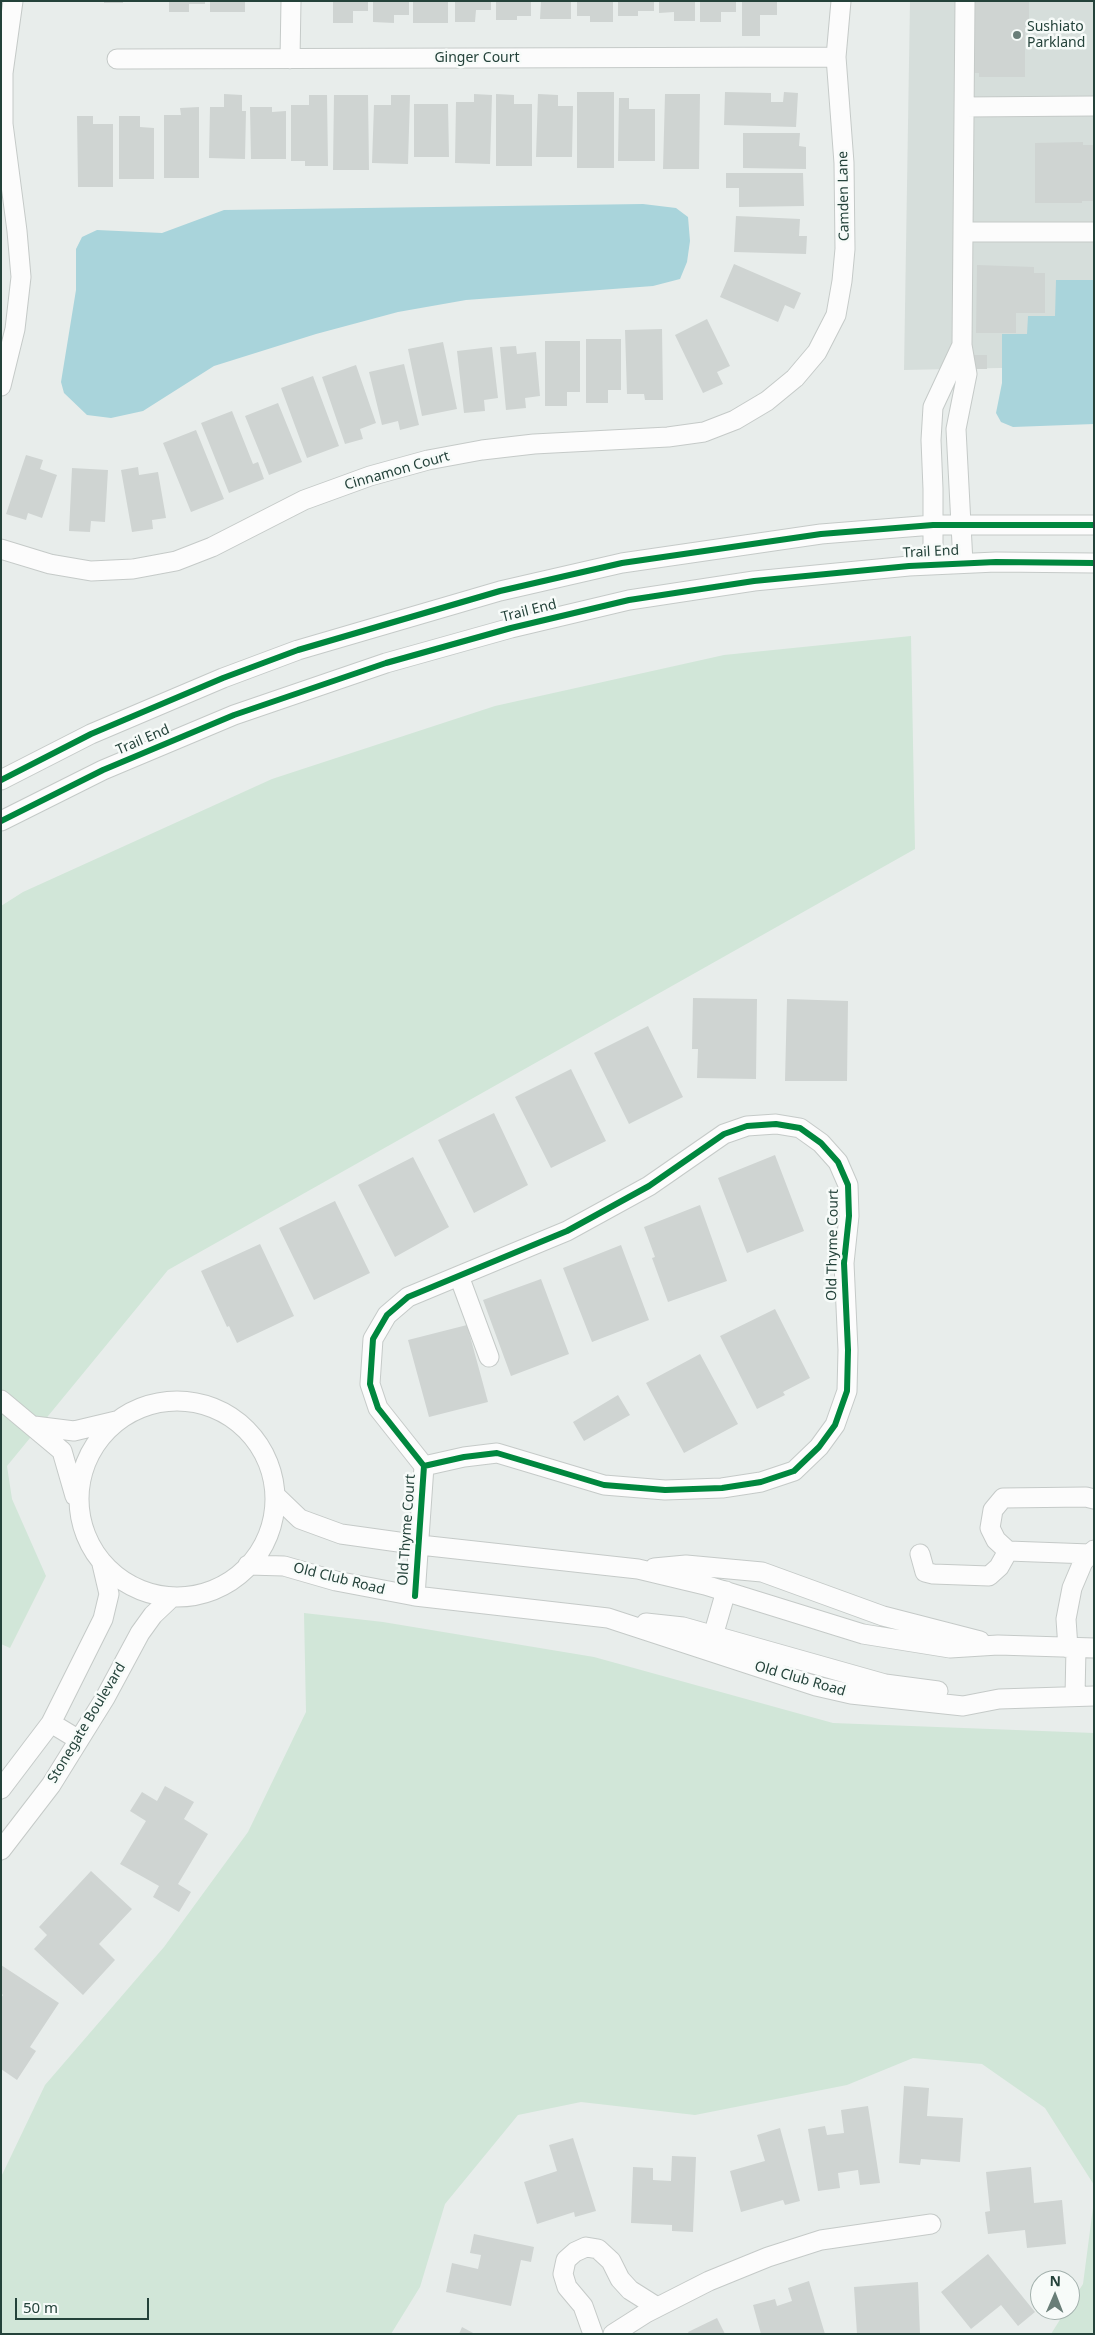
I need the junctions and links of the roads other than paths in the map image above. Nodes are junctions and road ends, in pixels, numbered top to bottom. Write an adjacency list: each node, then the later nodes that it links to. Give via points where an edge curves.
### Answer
1 (13, 1): 14 (street, via 3,73 3,124 20,277 15,329)
2 (291, 1): 7 (street)
3 (841, 1): 5 (street, Camden Lane)
4 (965, 1): 9 (street)
5 (836, 57): 7 (street, Ginger Court); 13 (street, Camden Lane, via 844,163 846,249 842,281 836,315 816,352)
6 (117, 59): 7 (street, Ginger Court)
7 (290, 59)
8 (1094, 106): 9 (street)
9 (964, 107): 10 (street)
10 (964, 232): 11 (street); 12 (street)
11 (1094, 232)
12 (962, 345): 15 (street, via 933,406); 16 (street, via 968,374 956,429)
13 (795, 378): 18 (street, Cinnamon Court, via 767,401 735,420 704,432 482,450 370,476 304,500 212,547 176,561 133,569 91,571 50,564)
14 (1, 386)
15 (933, 525): 16 (street, Trail End); 21 (street); 22 (street, Trail End, via 757,542 622,563 500,591 317,644 223,678 91,734)
16 (960, 525): 17 (street, Trail End); 19 (street)
17 (1094, 525)
18 (1, 549)
19 (963, 563): 20 (street, Trail End); 21 (street, Trail End)
20 (1094, 563)
21 (933, 565): 23 (street, Trail End, via 815,573 648,597 492,633 386,663 234,715 103,770)
22 (1, 780)
23 (1, 821)
24 (459, 1276): 25 (street); 29 (street, Old Thyme Court, via 408,1297 387,1314 373,1338 370,1384 378,1408); 29 (street, Old Thyme Court, via 604,1212 649,1186 724,1134 747,1126 776,1124 800,1128 821,1143 838,1162 848,1185 849,1216 844,1263 847,1391 835,1425 819,1447 794,1471 761,1482 722,1488 665,1490 604,1485 497,1453)
25 (489, 1357)
26 (1, 1400): 28 (street)
27 (117, 1421): 28 (street, via 74,1431); 30 (street, via 158,1402 182,1401 219,1411 245,1428 256,1441 272,1472); 32 (street, via 92,1448 83,1467)
28 (34, 1426): 32 (street, via 62,1451)
29 (424, 1466): 33 (street, Old Thyme Court)
30 (275, 1495): 33 (street, via 300,1519 341,1534); 38 (street, via 274,1518 268,1536)
31 (1094, 1499): 34 (street, via 1003,1498 993,1510 990,1528 996,1540)
32 (78, 1506): 37 (street, via 88,1543)
33 (420, 1545): 39 (street); 41 (street, Old Thyme Court)
34 (1008, 1551): 35 (street); 36 (street, via 999,1567 989,1576 925,1572)
35 (1092, 1552): 46 (street, via 1083,1562 1072,1588 1066,1619)
36 (920, 1554)
37 (102, 1564): 42 (street, via 132,1586); 50 (street, via 109,1594 103,1619)
38 (248, 1565): 41 (street, Old Club Road, via 284,1566 336,1581); 42 (street, via 231,1581 214,1590 194,1596)
39 (638, 1569): 40 (street); 45 (street, via 686,1564 762,1572 883,1616)
40 (726, 1591): 44 (street); 45 (street, via 863,1634 950,1648)
41 (415, 1596): 43 (street, Old Club Road)
42 (172, 1597): 51 (street, Stonegate Boulevard, via 140,1633)
43 (608, 1618): 44 (street, Old Club Road, via 683,1627); 49 (street, Old Club Road, via 851,1694 963,1706)
44 (713, 1636): 49 (street, Old Club Road, via 885,1684)
45 (998, 1645): 46 (street)
46 (1079, 1648): 47 (street)
47 (1075, 1696): 48 (street, Old Club Road); 49 (street, Old Club Road)
48 (1094, 1696)
49 (999, 1699)
50 (51, 1722): 51 (street); 52 (street)
51 (79, 1740): 53 (street, Stonegate Boulevard, via 51,1785)
52 (1, 1789)
53 (1, 1850)
54 (931, 2224): 55 (street, via 821,2240 768,2256 708,2281)
55 (658, 2307): 56 (street, via 630,2290 611,2261 598,2249 586,2248 575,2252 566,2260 563,2274 567,2287 583,2306); 57 (street)
56 (593, 2334)
57 (613, 2334)

